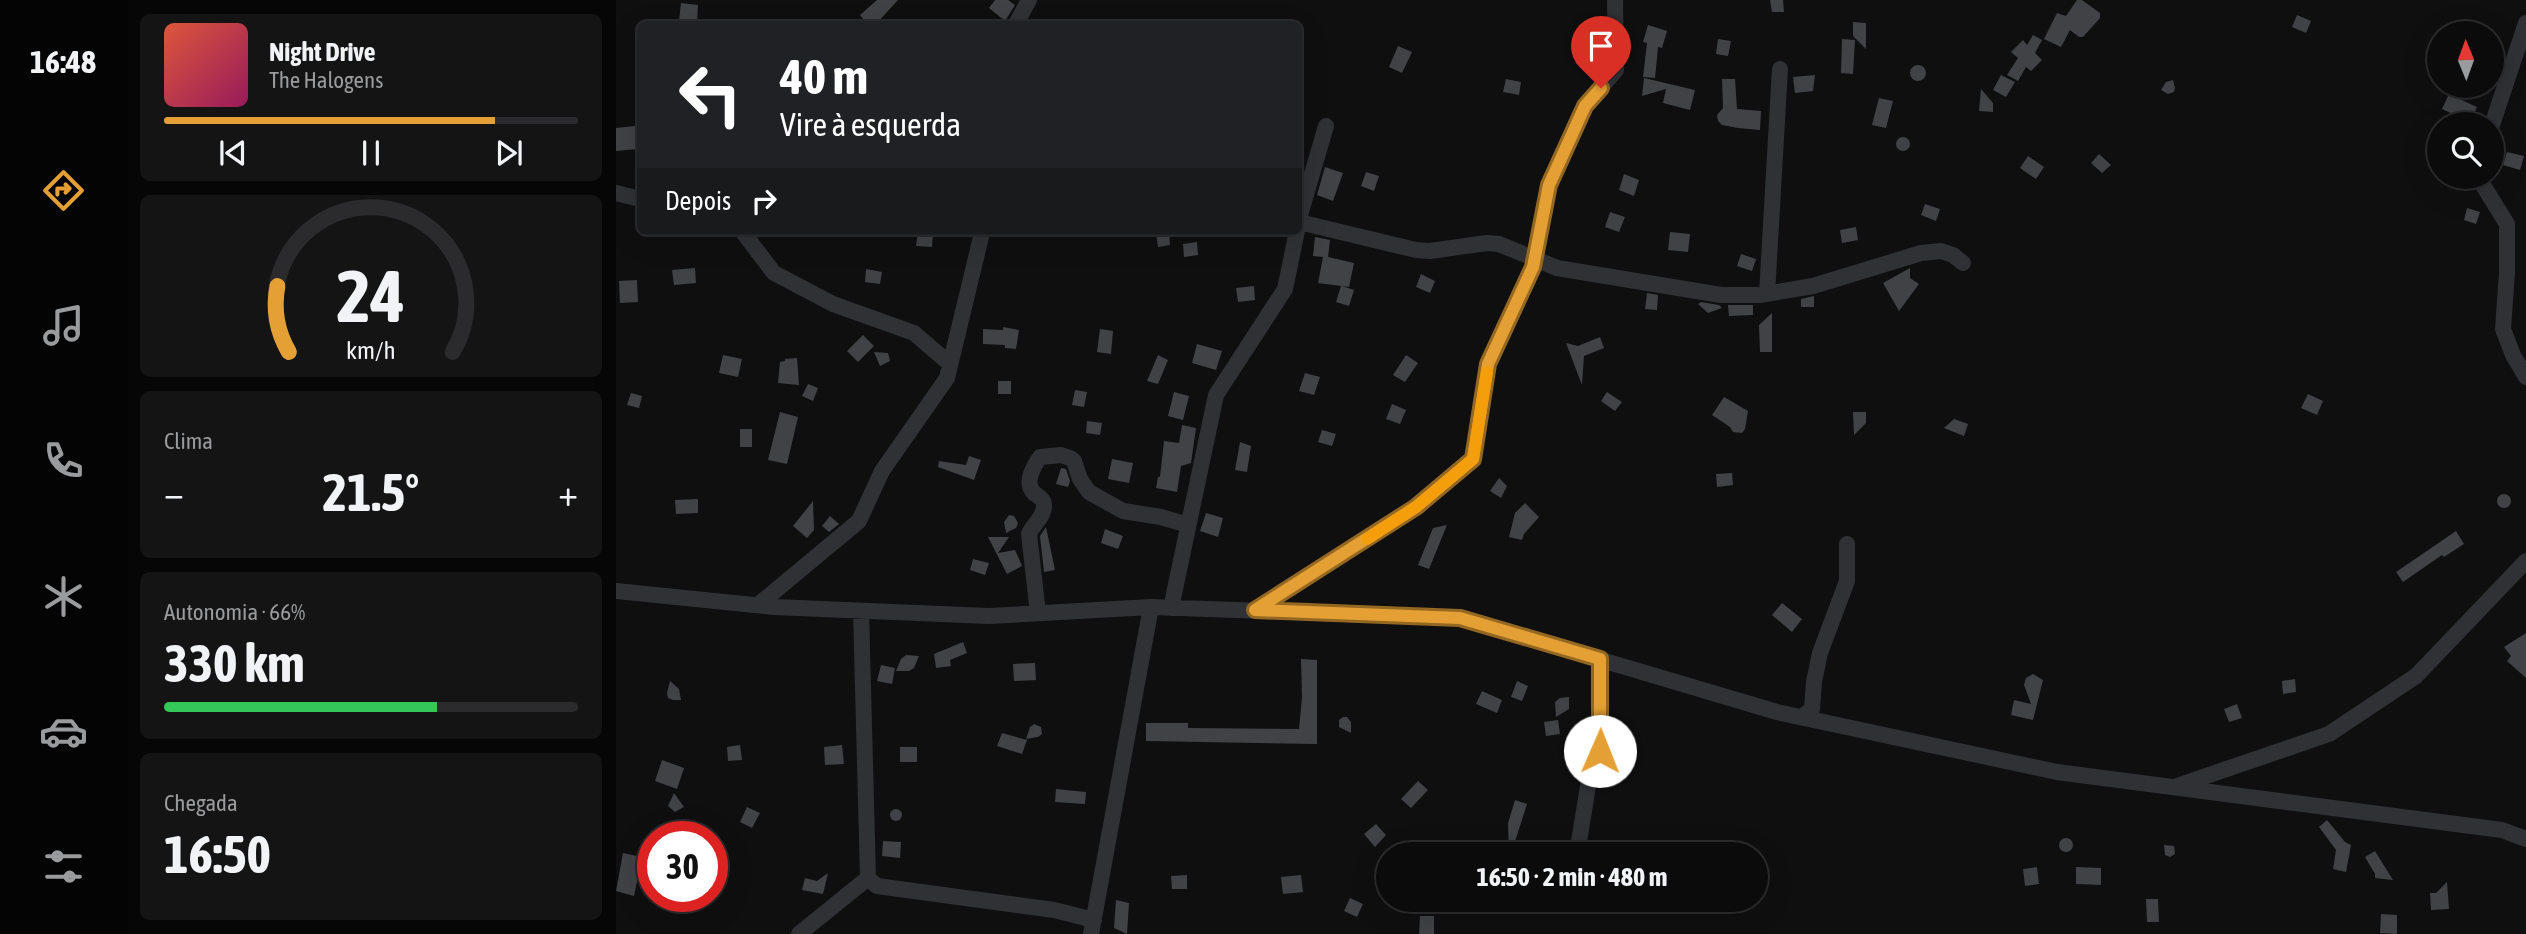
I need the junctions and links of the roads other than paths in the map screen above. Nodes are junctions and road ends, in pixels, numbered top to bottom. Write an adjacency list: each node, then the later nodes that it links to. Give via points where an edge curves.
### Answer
1 (1028, 0): 3 (street)
2 (1615, 0): 16 (street, via 1616,70 1585,106 1549,185)
3 (1018, 21)
4 (2526, 23): 6 (street)
5 (1780, 69): 18 (street)
6 (2496, 112)
7 (1326, 126): 11 (street)
8 (2485, 189): 20 (street, via 2507,224 2504,329)
9 (616, 193): 10 (street)
10 (637, 198)
11 (1302, 208)
12 (1302, 223): 16 (street, via 1416,250 1499,244)
13 (745, 235): 19 (street, via 774,273 834,304 914,333)
14 (981, 235): 19 (street)
15 (1296, 235): 21 (street, via 1284,289 1216,395)
16 (1534, 260): 18 (street, via 1584,274 1721,295); 28 (street, via 1488,364 1473,459 1416,507)
17 (1963, 263): 18 (street, via 1941,251 1921,253 1813,286)
18 (1768, 294)
19 (950, 364): 25 (street, via 947,378 882,471 859,521)
20 (2526, 377)
21 (1188, 525): 27 (street); 30 (street, via 1123,511 1089,492 1070,458 1060,454 1040,457 1029,480 1045,505 1028,534)
22 (1847, 544): 32 (street, via 1847,581 1820,653 1812,709)
23 (2526, 561): 33 (street, via 2416,676 2329,734)
24 (616, 591): 25 (street)
25 (758, 605): 29 (street)
26 (1151, 607): 27 (street); 30 (street); 37 (street)
27 (1171, 608): 28 (street)
28 (1255, 610): 31 (street, via 1460,618)
29 (861, 611): 30 (street, via 989,616); 36 (street)
30 (1038, 613)
31 (1600, 659): 32 (street); 35 (street, via 1600,751 1588,786)
32 (1802, 717): 33 (street, via 2057,772)
33 (2174, 787): 34 (street, via 2502,830)
34 (2526, 839)
35 (1579, 842)
36 (868, 878): 37 (street, via 877,886 1054,910); 38 (street)
37 (1093, 927)
38 (799, 934)

